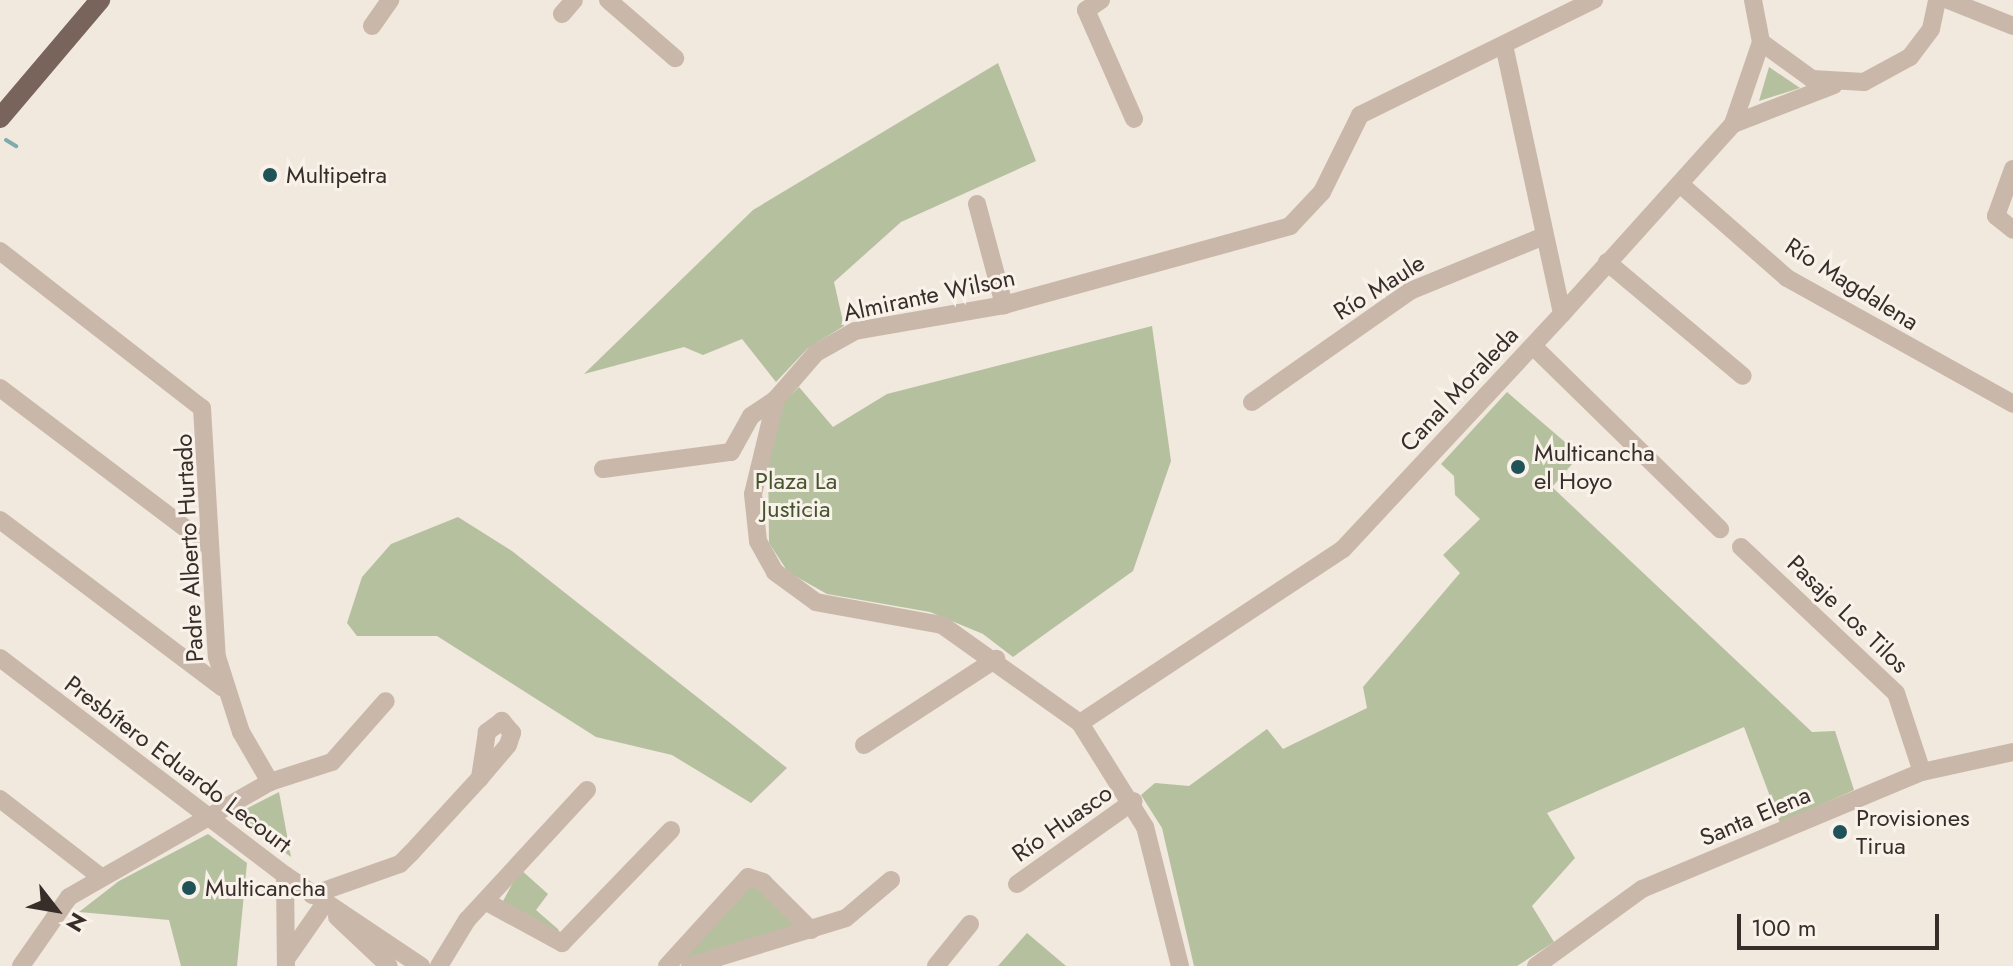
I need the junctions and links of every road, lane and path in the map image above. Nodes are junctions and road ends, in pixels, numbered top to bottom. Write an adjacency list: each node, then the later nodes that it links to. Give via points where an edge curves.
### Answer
1 (100, 0): 15 (main road)
2 (390, 0): 9 (street)
3 (608, 0): 13 (street)
4 (1594, 0): 12 (street, Almirante Wilson)
5 (1753, 0): 11 (street, Canal Moraleda)
6 (1937, 0): 14 (street, via 1931,29 1910,57 1864,82)
7 (1948, 0): 10 (street)
8 (1094, 5): 16 (street)
9 (372, 26)
10 (2013, 26)
11 (1761, 42): 14 (street, via 1794,70); 17 (street, Canal Moraleda)
12 (1504, 45): 22 (street); 25 (street, Almirante Wilson, via 1360,115 1322,192 1290,226)
13 (675, 58)
14 (1835, 85): 17 (street)
15 (0, 118)
16 (1134, 119)
17 (1733, 124): 19 (street, Canal Moraleda)
18 (2013, 169): 21 (street, via 1996,216)
19 (1680, 184): 24 (street, Canal Moraleda); 32 (street, Río Magdalena, via 1787,278)
20 (977, 204): 25 (street)
21 (2013, 230)
22 (1544, 236): 26 (street); 31 (street, Río Maule, via 1410,291)
23 (1, 255): 36 (street, Padre Alberto Hurtado, via 202,408)
24 (1607, 262): 26 (street, Canal Moraleda); 28 (street)
25 (1004, 305): 30 (street, Almirante Wilson, via 855,331 816,353)
26 (1562, 314): 27 (street, Canal Moraleda)
27 (1533, 346): 35 (street); 42 (street, Canal Moraleda, via 1343,549)
28 (1743, 376)
29 (0, 388): 36 (street)
30 (776, 399): 33 (street, via 751,416 731,452); 39 (street, Almirante Wilson, via 753,494 758,541 775,572 816,602 942,625)
31 (1252, 402)
32 (2013, 404)
33 (603, 469)
34 (0, 520): 40 (street)
35 (1720, 529)
36 (210, 547): 40 (street, Padre Alberto Hurtado)
37 (1741, 547): 45 (street, Pasaje Los Tilos, via 1896,693)
38 (0, 658): 51 (street, Presbítero Eduardo Lecourt)
39 (996, 659): 42 (street, Almirante Wilson); 43 (street)
40 (223, 688): 47 (street, Padre Alberto Hurtado)
41 (386, 701): 47 (street, via 332,762)
42 (1080, 723): 49 (street, Almirante Wilson)
43 (864, 745)
44 (2013, 752): 45 (street, Santa Elena)
45 (1922, 772): 72 (street, Santa Elena, via 1642,889)
46 (480, 778): 57 (street, via 400,864)
47 (270, 782): 51 (street)
48 (587, 790): 58 (street)
49 (1134, 801): 56 (street, Río Huasco); 71 (street)
50 (2, 804): 54 (street)
51 (210, 820): 53 (street, Presbítero Eduardo Lecourt); 54 (street)
52 (671, 830): 58 (street, via 562,943)
53 (285, 875): 57 (street, Presbítero Eduardo Lecourt); 63 (street)
54 (101, 877): 65 (street, via 44,924)
55 (891, 880): 60 (street, via 846,918)
56 (1017, 884)
57 (322, 901): 61 (street, Presbítero Eduardo Lecourt); 63 (street)
58 (485, 901): 62 (street)
59 (970, 924): 64 (street)
60 (811, 930): 69 (street, via 763,882 748,877); 70 (street)
61 (361, 931): 66 (street, Presbítero Eduardo Lecourt); 67 (street, Presbítero Eduardo Lecourt)
62 (457, 941): 67 (street); 68 (street)
63 (286, 962)
64 (943, 965)
65 (21, 966)
66 (389, 966)
67 (420, 966)
68 (439, 966)
69 (667, 966)
70 (690, 966)
71 (1180, 966)
72 (1536, 966)

